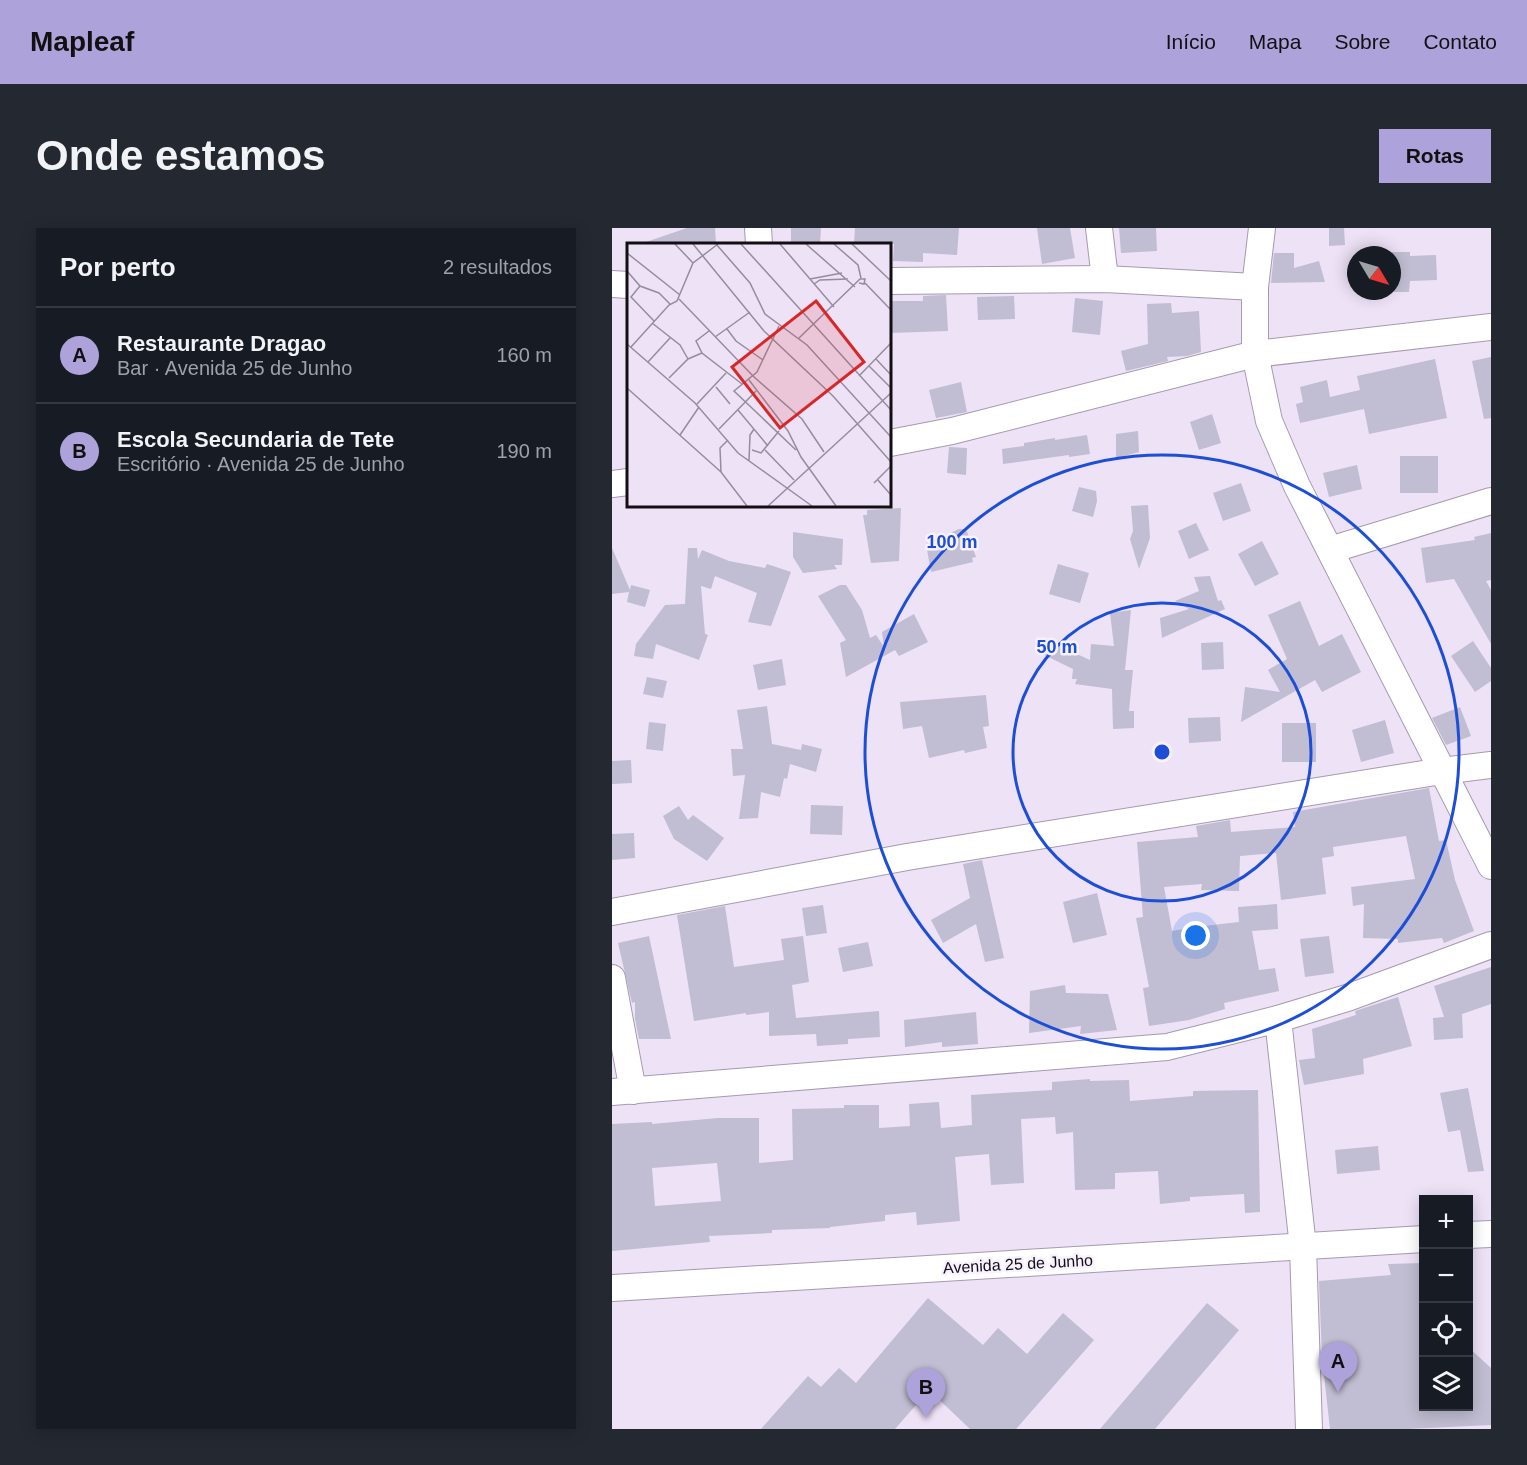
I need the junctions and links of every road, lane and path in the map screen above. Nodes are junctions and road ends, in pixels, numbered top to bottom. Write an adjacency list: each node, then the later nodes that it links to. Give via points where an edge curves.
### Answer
1 (758, 228): 4 (street)
2 (1099, 228): 5 (street)
3 (1262, 228): 9 (street)
4 (759, 243)
5 (1105, 279): 6 (street); 9 (street)
6 (891, 281)
7 (612, 284): 8 (street)
8 (627, 285)
9 (1255, 287): 11 (street)
10 (1491, 327): 11 (street)
11 (1255, 354): 12 (street); 16 (street, via 1269,421)
12 (891, 443)
13 (627, 482): 14 (street)
14 (612, 484)
15 (1491, 501): 16 (street)
16 (1330, 550): 18 (street)
17 (1491, 765): 18 (street)
18 (1442, 771): 19 (street); 20 (street, via 907,857)
19 (1491, 867)
20 (612, 912)
21 (1491, 945): 23 (street)
22 (612, 978): 24 (street)
23 (1278, 1019): 24 (street, via 1167,1047); 28 (street)
24 (622, 1091)
25 (1491, 1234): 26 (street)
26 (1473, 1235)
27 (1419, 1239): 28 (street, Avenida 25 de Junho)
28 (1303, 1247): 29 (street, Avenida 25 de Junho); 30 (street)
29 (612, 1288)
30 (1310, 1429)

